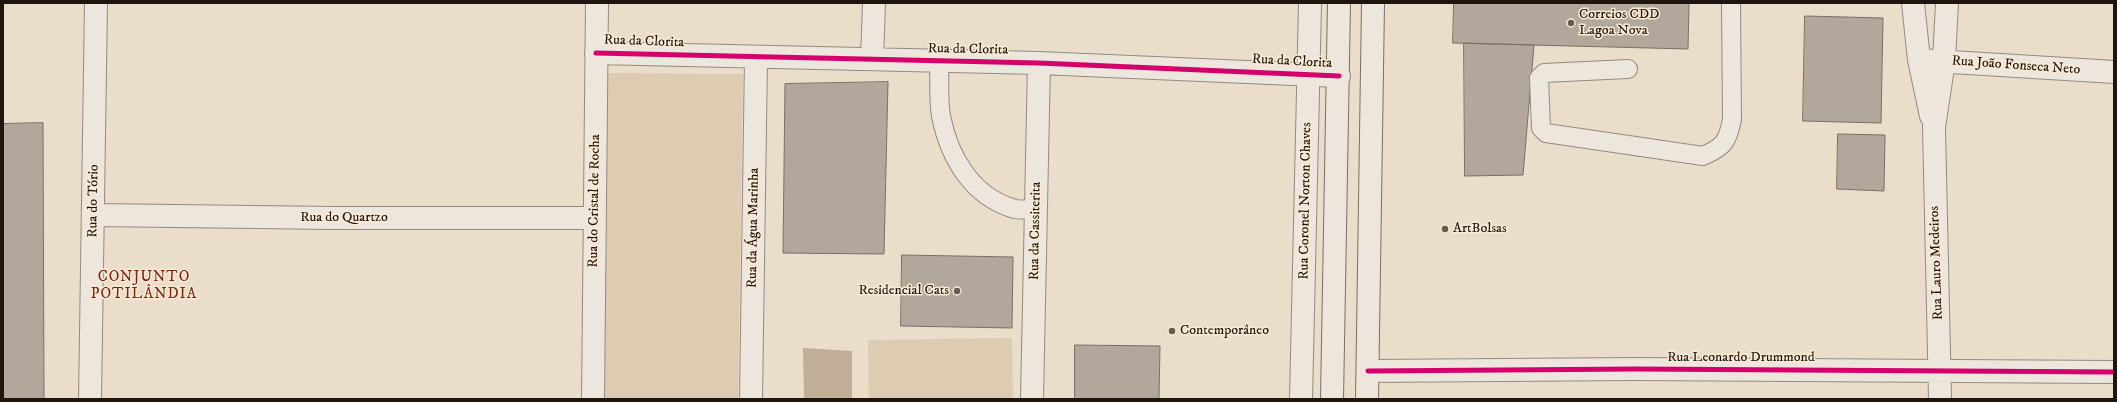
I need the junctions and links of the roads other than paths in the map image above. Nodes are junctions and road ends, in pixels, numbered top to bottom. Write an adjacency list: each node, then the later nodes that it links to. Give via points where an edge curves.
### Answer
1 (96, 3): 23 (street, Rua do Tório)
2 (596, 3): 10 (street, Rua do Cristal de Rocha)
3 (874, 3): 12 (street)
4 (1310, 3): 19 (street, Rua Coronel Norton Chaves)
5 (1339, 3): 20 (street)
6 (1373, 3): 25 (street, via 1368,207)
7 (1731, 3): 17 (lane, via 1732,119 1729,135 1720,149 1703,156 1546,133 1541,128 1539,78 1544,73)
8 (1913, 3): 13 (street, Rua Lauro Medeiros)
9 (1947, 3): 15 (street, Rua Lauro Medeiros)
10 (596, 53): 11 (street, Rua da Clorita); 24 (street, Rua do Cristal de Rocha)
11 (756, 58): 12 (street, Rua da Clorita); 30 (street, Rua da Água Marinha)
12 (872, 59): 14 (street, Rua da Clorita)
13 (1919, 60): 15 (street, Rua João Fonseca Neto); 21 (street, Rua Lauro Medeiros)
14 (939, 61): 16 (street, Rua da Clorita); 22 (lane, via 940,115 958,167 975,186 996,201 1016,209)
15 (1944, 61): 18 (street, Rua João Fonseca Neto); 21 (street, Rua Lauro Medeiros)
16 (1039, 63): 19 (street, Rua da Clorita); 22 (street, Rua da Cassiterita)
17 (1628, 69)
18 (2114, 72)
19 (1308, 75): 20 (street, Rua da Clorita); 32 (street, Rua Coronel Norton Chaves)
20 (1339, 76): 33 (street)
21 (1934, 127): 26 (street, Rua Lauro Medeiros)
22 (1036, 209): 31 (street, Rua da Cassiterita)
23 (94, 215): 24 (street, Rua do Quartzo); 28 (street, Rua do Tório)
24 (594, 218): 29 (street, Rua do Cristal de Rocha)
25 (1368, 371): 26 (street, Rua Leonardo Drummond); 34 (street)
26 (1940, 371): 27 (street, Rua Leonardo Drummond); 35 (street, Rua Lauro Medeiros)
27 (2114, 372)
28 (90, 399)
29 (593, 399)
30 (751, 399)
31 (1032, 399)
32 (1301, 399)
33 (1332, 399)
34 (1367, 399)
35 (1940, 399)

